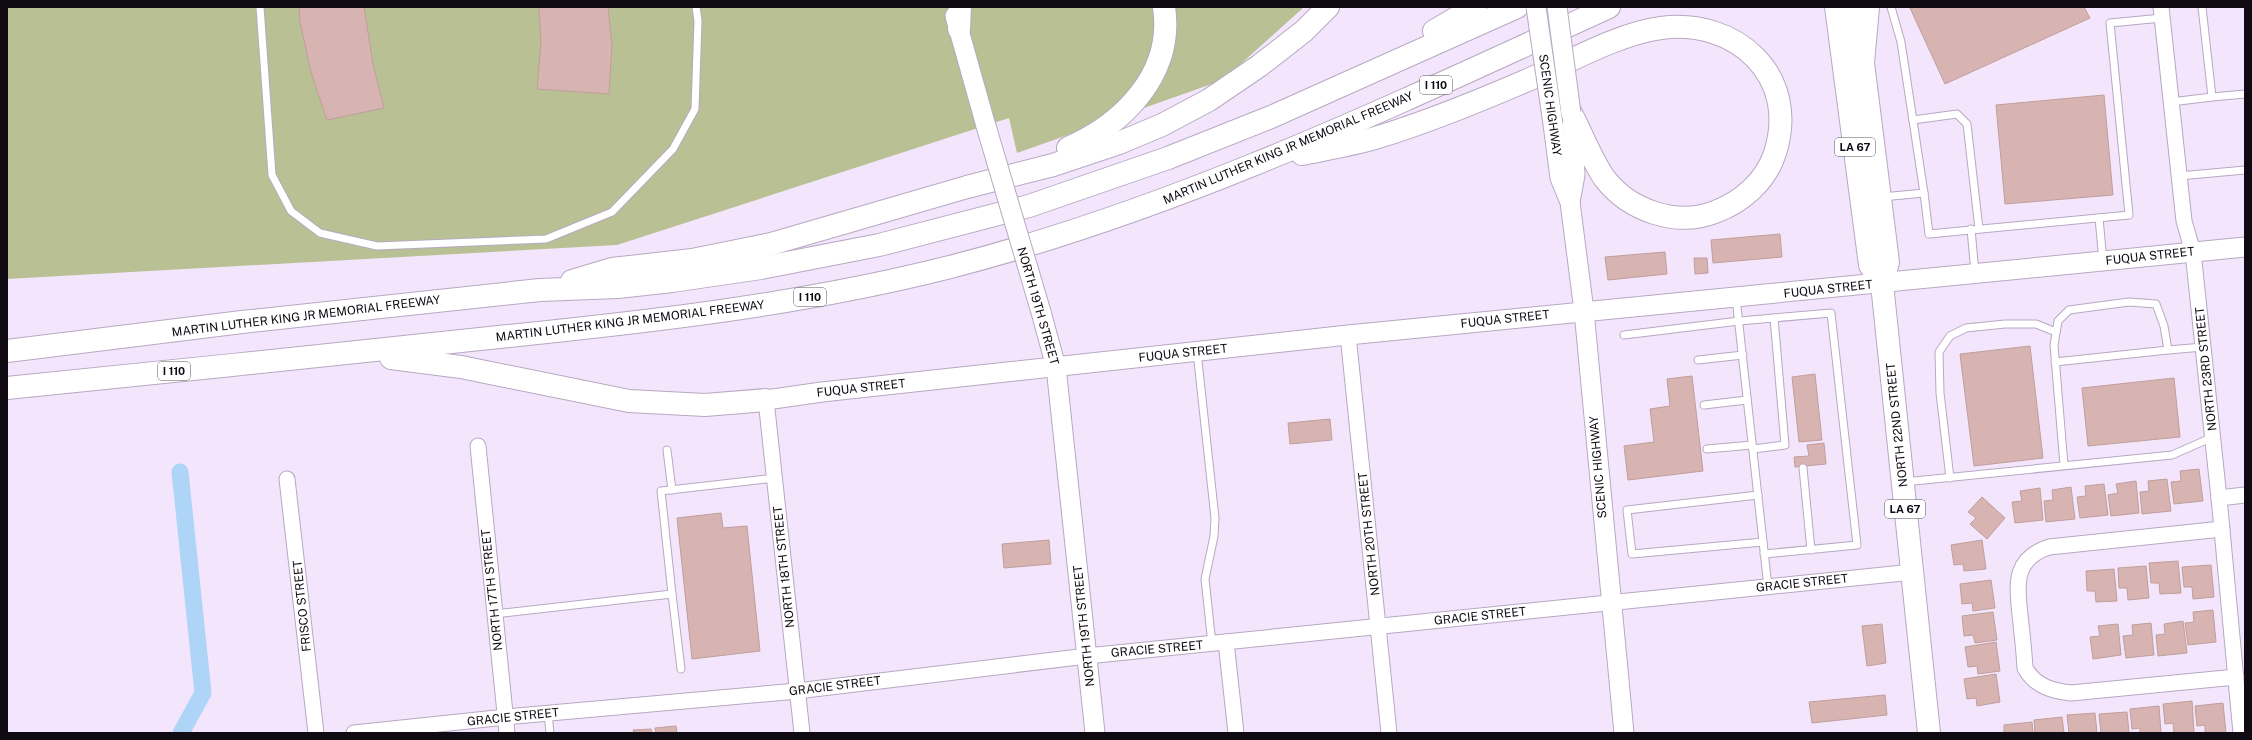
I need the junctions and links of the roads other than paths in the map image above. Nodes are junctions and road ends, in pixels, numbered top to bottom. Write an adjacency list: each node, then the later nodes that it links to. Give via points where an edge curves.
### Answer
1 (260, 7): 2 (lane, via 272,175 291,211 320,233 377,246 546,239 612,212 673,149 695,109 698,21)
2 (696, 7)
3 (952, 7): 18 (street, NORTH 19TH STREET)
4 (960, 7): 18 (main road)
5 (1164, 7): 29 (main road, via 1164,33 1158,63 1148,86 1125,112 1103,130 1075,146)
6 (1328, 7): 29 (main road, via 1259,66 1209,100 1162,125 1094,152)
7 (1475, 7): 20 (main road)
8 (1517, 7): 20 (main road, MARTIN LUTHER KING JR MEMORIAL FREEWAY)
9 (1536, 7): 32 (street, SCENIC HIGHWAY, bridge, via 1560,178)
10 (1557, 7): 24 (street, SCENIC HIGHWAY, bridge)
11 (1609, 7): 26 (main road, MARTIN LUTHER KING JR MEMORIAL FREEWAY / I 110)
12 (1836, 7): 40 (main road, NORTH 22ND STREET / LA 67, via 1870,265)
13 (1856, 7): 19 (main road, NORTH 22ND STREET / LA 67)
14 (1868, 7): 19 (main road)
15 (1891, 7): 25 (lane, via 1901,42)
16 (2202, 7): 22 (lane)
17 (2162, 12): 23 (street, NORTH 23RD STREET); 33 (lane, via 2110,23 2129,215)
18 (959, 29): 57 (street, NORTH 19TH STREET, bridge)
19 (1863, 63): 31 (main road, NORTH 22ND STREET / LA 67)
20 (1344, 84): 41 (main road, MARTIN LUTHER KING JR MEMORIAL FREEWAY, via 1168,158 1060,196 948,228 840,253 715,275 618,287)
21 (2245, 94): 22 (lane)
22 (2212, 98): 23 (lane)
23 (2171, 102): 28 (street, NORTH 23RD STREET)
24 (1571, 113): 26 (main road, via 1598,168 1614,189 1642,208 1663,216 1679,218 1709,215 1743,197 1761,179 1773,159 1780,126 1775,90 1764,68 1749,51 1729,38 1707,29 1673,27 1648,30 1618,40 1480,100 1375,138); 32 (street, SCENIC HIGHWAY, via 1575,175)
25 (1913, 120): 30 (lane); 34 (lane, via 1958,114 1967,124)
26 (1262, 162): 53 (main road, MARTIN LUTHER KING JR MEMORIAL FREEWAY / I 110, via 1070,233 950,267 882,282 692,316)
27 (2245, 170): 28 (lane)
28 (2179, 176): 37 (street, NORTH 23RD STREET, via 2184,222)
29 (967, 187): 41 (main road, via 771,244 692,260 612,269)
30 (1924, 193): 31 (lane); 35 (lane, via 1929,234)
31 (1880, 198): 40 (main road, NORTH 22ND STREET / LA 67, via 1888,262)
32 (1570, 202): 43 (street, SCENIC HIGHWAY)
33 (2099, 218): 34 (lane); 38 (lane)
34 (1979, 229): 35 (lane)
35 (1971, 230): 39 (lane)
36 (2245, 247): 37 (street, FUQUA STREET)
37 (2193, 252): 38 (street, FUQUA STREET); 49 (street, NORTH 23RD STREET)
38 (2103, 261): 39 (street, FUQUA STREET)
39 (1975, 274): 40 (street, FUQUA STREET)
40 (1882, 284): 42 (street, FUQUA STREET); 72 (main road, NORTH 22ND STREET / LA 67)
41 (540, 290): 51 (main road, MARTIN LUTHER KING JR MEMORIAL FREEWAY, via 242,322)
42 (1736, 298): 43 (street, FUQUA STREET); 45 (lane)
43 (1584, 311): 47 (street, FUQUA STREET); 84 (street, SCENIC HIGHWAY)
44 (1774, 318): 45 (lane); 64 (lane, via 1786,446); 79 (lane, via 1831,313 1856,546)
45 (1739, 321): 48 (lane); 54 (lane)
46 (2056, 332): 50 (lane, via 2058,321 2069,310 2129,302 2156,304 2164,326); 56 (lane); 70 (lane, via 2036,324 2005,324 1966,328 1950,336 1939,352 1940,393)
47 (1348, 335): 52 (street, FUQUA STREET); 86 (street, NORTH 20TH STREET)
48 (1624, 335)
49 (2203, 347): 50 (lane); 62 (street, NORTH 23RD STREET)
50 (2168, 350): 56 (lane)
51 (7, 351)
52 (1196, 352): 57 (street, FUQUA STREET); 87 (lane, via 1215,518 1205,579)
53 (342, 354): 58 (main road, MARTIN LUTHER KING JR MEMORIAL FREEWAY / I 110); 59 (main road, via 406,359 460,367 628,401 705,405)
54 (1742, 355): 55 (lane); 60 (lane)
55 (1698, 360)
56 (2055, 362): 67 (lane)
57 (1056, 367): 59 (street, FUQUA STREET); 88 (street, NORTH 19TH STREET)
58 (7, 388)
59 (766, 400): 69 (street, NORTH 18TH STREET)
60 (1747, 400): 61 (lane); 64 (lane)
61 (1704, 405)
62 (2213, 437): 67 (lane, via 2172,455); 76 (street, NORTH 23RD STREET)
63 (478, 446): 85 (street, NORTH 17TH STREET)
64 (1752, 447): 65 (lane); 74 (lane)
65 (1707, 449)
66 (668, 450): 73 (lane)
67 (2064, 465): 70 (lane)
68 (1803, 468): 79 (lane)
69 (775, 478): 73 (lane); 91 (street, NORTH 18TH STREET)
70 (1950, 478): 72 (lane)
71 (288, 479): 95 (street, FRISCO STREET)
72 (1902, 482): 81 (main road, NORTH 22ND STREET / LA 67)
73 (672, 490): 83 (lane, via 661,491)
74 (1758, 495): 78 (lane); 78 (lane, via 1627,510 1632,554)
75 (2245, 495): 76 (street)
76 (2219, 498): 77 (street, NORTH 23RD STREET)
77 (2222, 529): 90 (street, NORTH 23RD STREET); 90 (street, via 2049,547 2031,556 2023,565 2017,583 2025,668 2030,678 2041,686 2060,692)
78 (1763, 542): 80 (lane)
79 (1811, 550): 80 (lane)
80 (1764, 554): 82 (lane)
81 (1913, 572): 82 (street, GRACIE STREET); 104 (main road, NORTH 22ND STREET / LA 67)
82 (1768, 587): 84 (street, GRACIE STREET)
83 (672, 594): 85 (lane); 89 (lane)
84 (1611, 602): 86 (street, GRACIE STREET); 103 (street, SCENIC HIGHWAY)
85 (495, 614): 93 (street, NORTH 17TH STREET)
86 (1379, 627): 87 (street, GRACIE STREET); 102 (street, NORTH 20TH STREET)
87 (1219, 643): 88 (street, GRACIE STREET); 101 (street)
88 (1087, 656): 91 (street, GRACIE STREET); 100 (street, NORTH 19TH STREET)
89 (681, 669)
90 (2236, 677): 105 (street, NORTH 23RD STREET)
91 (797, 691): 92 (street, GRACIE STREET); 99 (street, NORTH 18TH STREET)
92 (548, 713): 93 (street, GRACIE STREET); 98 (lane)
93 (506, 717): 94 (street, GRACIE STREET); 97 (street, NORTH 17TH STREET)
94 (374, 732): 96 (street, GRACIE STREET)
95 (316, 733)
96 (354, 733)
97 (507, 733)
98 (550, 733)
99 (802, 733)
100 (1095, 733)
101 (1236, 733)
102 (1389, 733)
103 (1624, 733)
104 (1929, 733)
105 (2241, 733)

